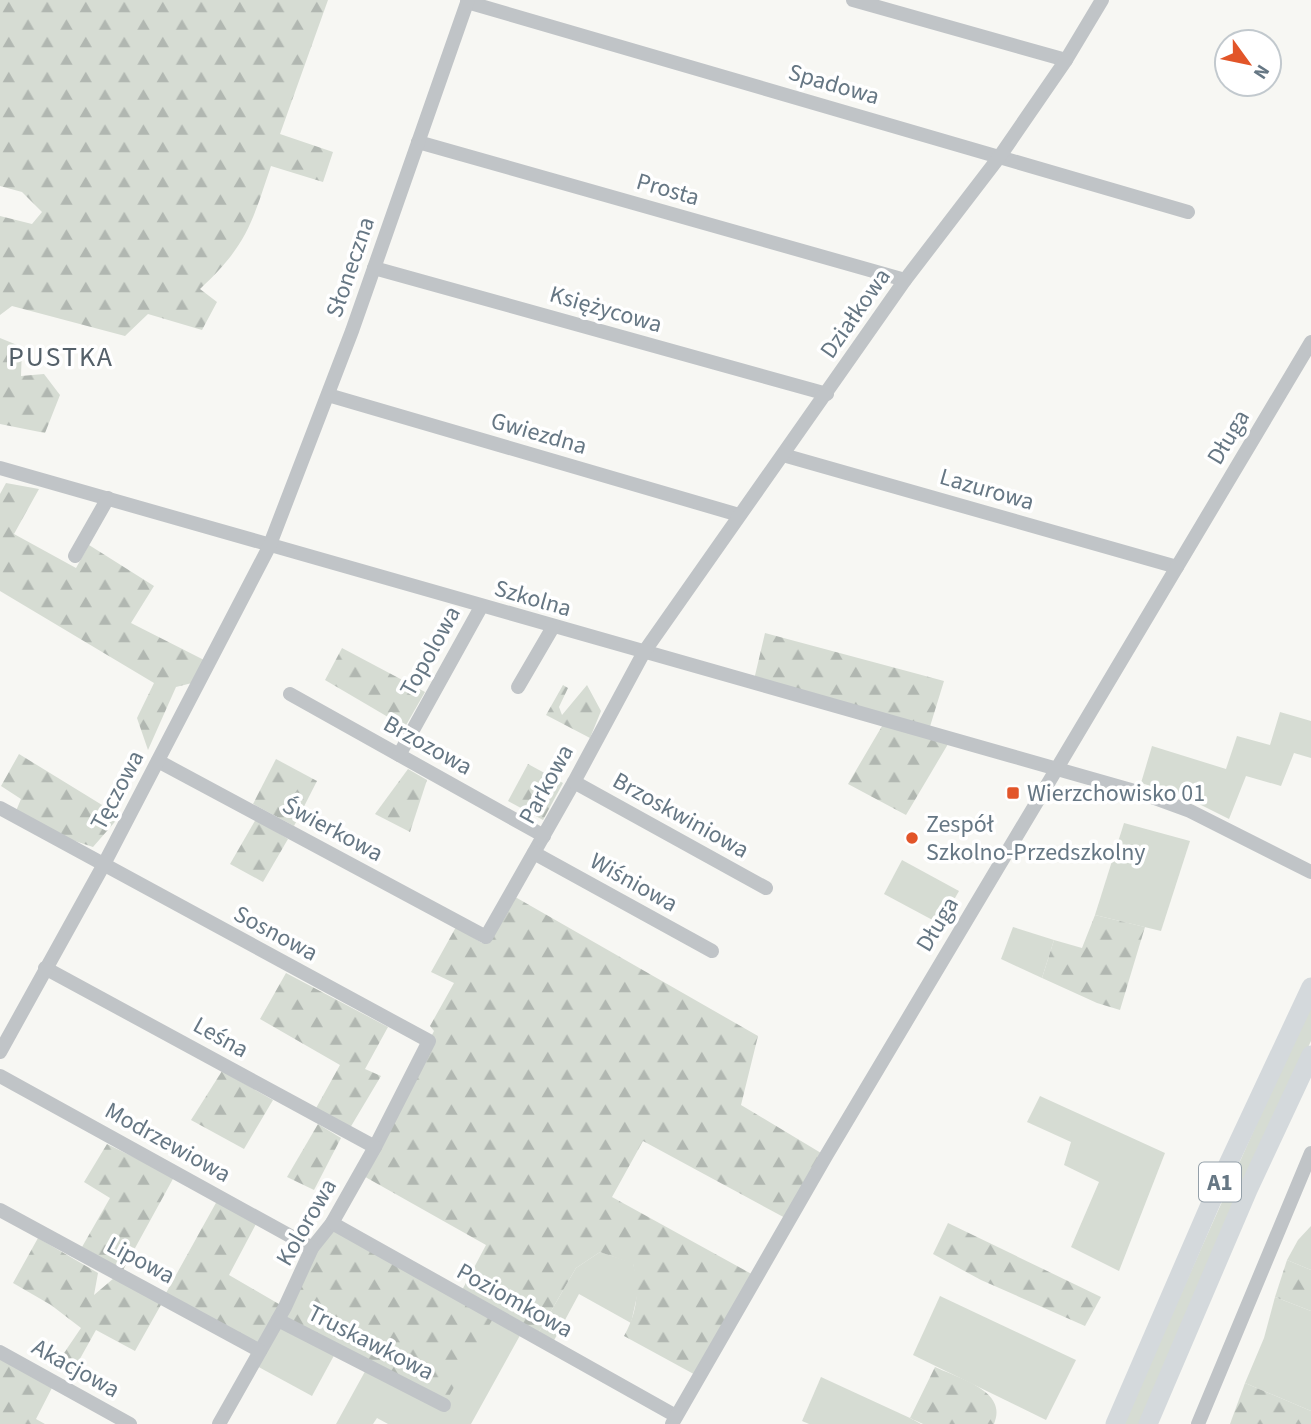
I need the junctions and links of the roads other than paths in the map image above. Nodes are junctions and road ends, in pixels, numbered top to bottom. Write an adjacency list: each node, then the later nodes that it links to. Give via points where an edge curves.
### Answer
1 (853, 0): 4 (street)
2 (1102, 0): 4 (street, Działkowa)
3 (467, 1): 5 (street, Słoneczna); 6 (street, Spadowa)
4 (1066, 60): 6 (street, Działkowa)
5 (418, 142): 8 (street, Słoneczna); 9 (street, Prosta)
6 (1000, 156): 7 (street, Spadowa); 9 (street, Działkowa)
7 (1188, 212)
8 (374, 268): 11 (street, Księżycowa); 12 (street, Słoneczna)
9 (905, 280): 11 (street, Działkowa)
10 (1311, 342): 19 (street, Długa)
11 (827, 394): 13 (street, Działkowa)
12 (328, 395): 16 (street, Gwiezdna); 17 (street, Słoneczna)
13 (783, 455): 16 (street, Działkowa); 19 (street, Lazurowa)
14 (0, 468): 15 (street, Szkolna)
15 (108, 498): 17 (street, Szkolna); 18 (street)
16 (738, 515): 22 (street, Działkowa)
17 (269, 547): 20 (street, Szkolna); 26 (street, Tęczowa)
18 (75, 556)
19 (1177, 567): 27 (street, Długa)
20 (481, 607): 21 (street, Szkolna); 25 (street, Topolowa)
21 (553, 627): 22 (street, Szkolna); 23 (street)
22 (644, 652): 27 (street, Szkolna); 28 (street, Parkowa)
23 (518, 687)
24 (290, 694): 25 (street, Brzozowa)
25 (399, 755): 30 (street, Brzozowa)
26 (158, 761): 32 (street, Tęczowa); 35 (street, Świerkowa)
27 (1055, 770): 33 (street, Szkolna, via 1178,806); 52 (street, Długa)
28 (574, 782): 30 (street, Parkowa); 34 (street, Brzoskwiniowa)
29 (0, 808): 32 (street, Sosnowa)
30 (544, 836): 31 (street, Parkowa)
31 (534, 853): 35 (street, Parkowa); 36 (street, Wiśniowa)
32 (103, 866): 37 (street, Tęczowa); 39 (street, Sosnowa)
33 (1311, 872)
34 (766, 888)
35 (486, 937)
36 (712, 951)
37 (45, 968): 40 (street, Tęczowa); 43 (street, Leśna)
38 (1311, 987): 55 (highway, A1)
39 (429, 1041): 43 (street, Kolorowa)
40 (0, 1052)
41 (1311, 1055): 56 (highway, A1)
42 (0, 1076): 47 (street, Modrzewiowa)
43 (375, 1147): 46 (street, Kolorowa)
44 (1311, 1153): 57 (street)
45 (0, 1210): 49 (street, Lipowa)
46 (332, 1223): 47 (street, Kolorowa); 52 (street, Poziomkowa)
47 (312, 1248): 48 (street, Kolorowa)
48 (278, 1320): 49 (street, Kolorowa); 51 (street, Truskawkowa)
49 (260, 1351): 54 (street, Kolorowa)
50 (0, 1353): 53 (street, Akacjowa)
51 (444, 1405)
52 (674, 1420)
53 (130, 1424)
54 (219, 1424)
55 (1115, 1424)
56 (1148, 1424)
57 (1198, 1424)

